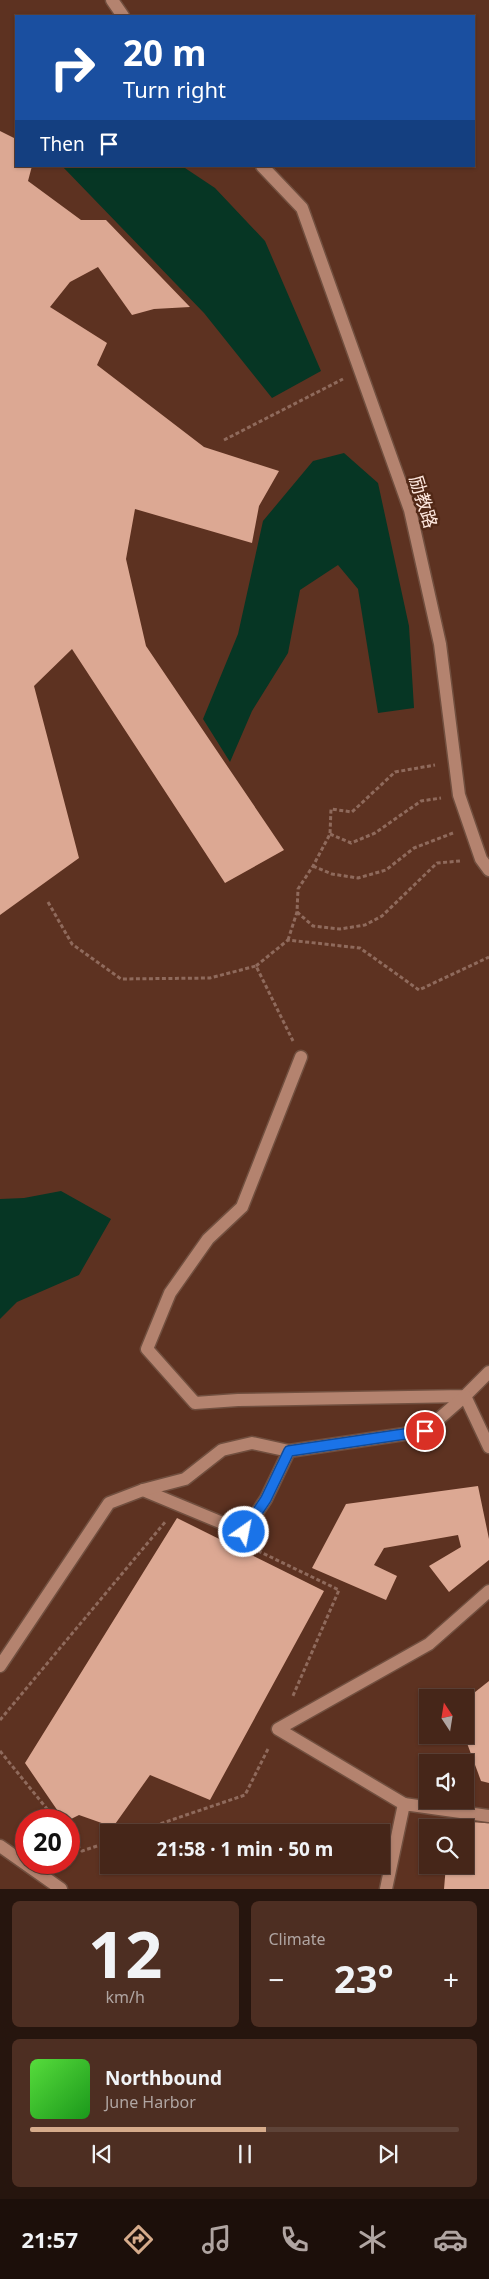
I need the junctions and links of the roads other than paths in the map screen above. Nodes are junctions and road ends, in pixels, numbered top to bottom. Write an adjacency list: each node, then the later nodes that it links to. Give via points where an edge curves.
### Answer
1 (112, 0): 2 (lane)
2 (122, 15)
3 (263, 167): 4 (lane, 励教路, via 302,208 410,510 440,644 459,795 481,859)
4 (489, 870)
5 (301, 1057): 7 (lane, via 242,1208 208,1239 170,1293 148,1349 195,1403)
6 (489, 1372): 7 (lane)
7 (465, 1396): 8 (lane); 9 (lane, via 425,1431)
8 (489, 1447)
9 (289, 1451): 10 (lane, via 252,1443 222,1450 185,1479); 10 (lane, via 266,1499 244,1532)
10 (143, 1490): 12 (lane, via 109,1503)
11 (489, 1591): 13 (lane, via 429,1644 278,1729)
12 (0, 1666)
13 (404, 1804): 14 (lane); 17 (lane)
14 (489, 1816)
15 (0, 1846): 16 (lane)
16 (61, 1889)
17 (386, 1889)

